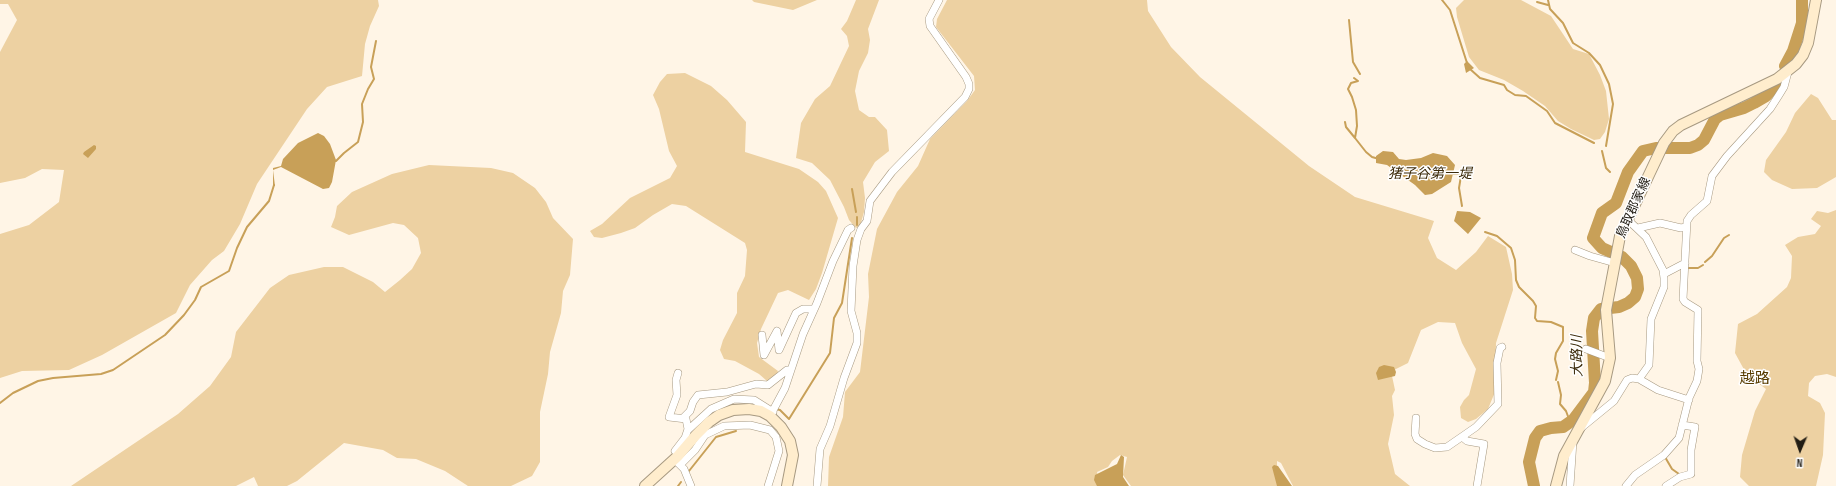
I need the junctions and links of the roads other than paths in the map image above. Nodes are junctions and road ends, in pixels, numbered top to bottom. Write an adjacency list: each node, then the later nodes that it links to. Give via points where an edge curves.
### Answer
1 (939, 0): 33 (street, via 929,19 930,26 968,80 969,89 965,97 892,172 870,201 867,221 857,240 853,266 851,311 857,343 820,449)
2 (1816, 0): 3 (main road, 鳥取郡家線, via 1808,43 1803,55)
3 (1788, 72): 4 (main road, 鳥取郡家線, via 1681,124 1673,131 1662,147); 5 (street, via 1784,86 1770,108 1712,176 1706,201 1691,214)
4 (1627, 219): 7 (street); 9 (main road, 鳥取郡家線, via 1620,236)
5 (1686, 227): 7 (street, via 1660,223); 10 (street)
6 (851, 228): 12 (street, via 833,261)
7 (1638, 228): 11 (street, via 1646,237)
8 (1575, 250): 9 (street, via 1590,256)
9 (1616, 258): 16 (main road, 鳥取郡家線, via 1606,307)
10 (1685, 263): 11 (street); 20 (street, via 1683,299 1698,310 1699,369)
11 (1664, 274): 19 (street, via 1664,287 1650,324 1649,365)
12 (814, 309): 13 (street, via 803,309 796,313 779,350 777,331 764,355); 17 (street)
13 (762, 336)
14 (1502, 347): 27 (street, via 1497,363 1498,404 1476,427)
15 (1586, 348): 16 (street)
16 (1610, 358): 26 (main road, 鳥取郡家線, via 1601,390)
17 (791, 370): 21 (street); 22 (street, via 787,370 768,385 756,384 727,392 698,395 690,411)
18 (678, 373): 22 (street, via 677,395 669,417)
19 (1639, 379): 20 (street, via 1658,390); 26 (street, via 1627,380 1614,401)
20 (1689, 400): 24 (street)
21 (771, 414): 25 (main road, via 761,410 733,410 719,415); 32 (main road, via 790,441 793,455)
22 (683, 418): 25 (street)
23 (1416, 418): 27 (street, via 1417,439 1434,448 1447,447)
24 (1682, 425): 37 (street, via 1679,438 1664,455 1635,475); 38 (street, via 1695,427 1691,450 1691,474)
25 (696, 433): 28 (main road); 31 (street, via 724,426 750,425 770,430 776,437 780,451)
26 (1574, 436): 35 (main road, 鳥取郡家線, via 1564,456); 36 (street)
27 (1462, 437): 34 (street, via 1467,441 1484,444)
28 (677, 458): 29 (main road); 30 (street)
29 (645, 486)
30 (691, 486)
31 (768, 486)
32 (787, 486)
33 (817, 486)
34 (1477, 486)
35 (1556, 486)
36 (1570, 486)
37 (1626, 486)
38 (1666, 486)

